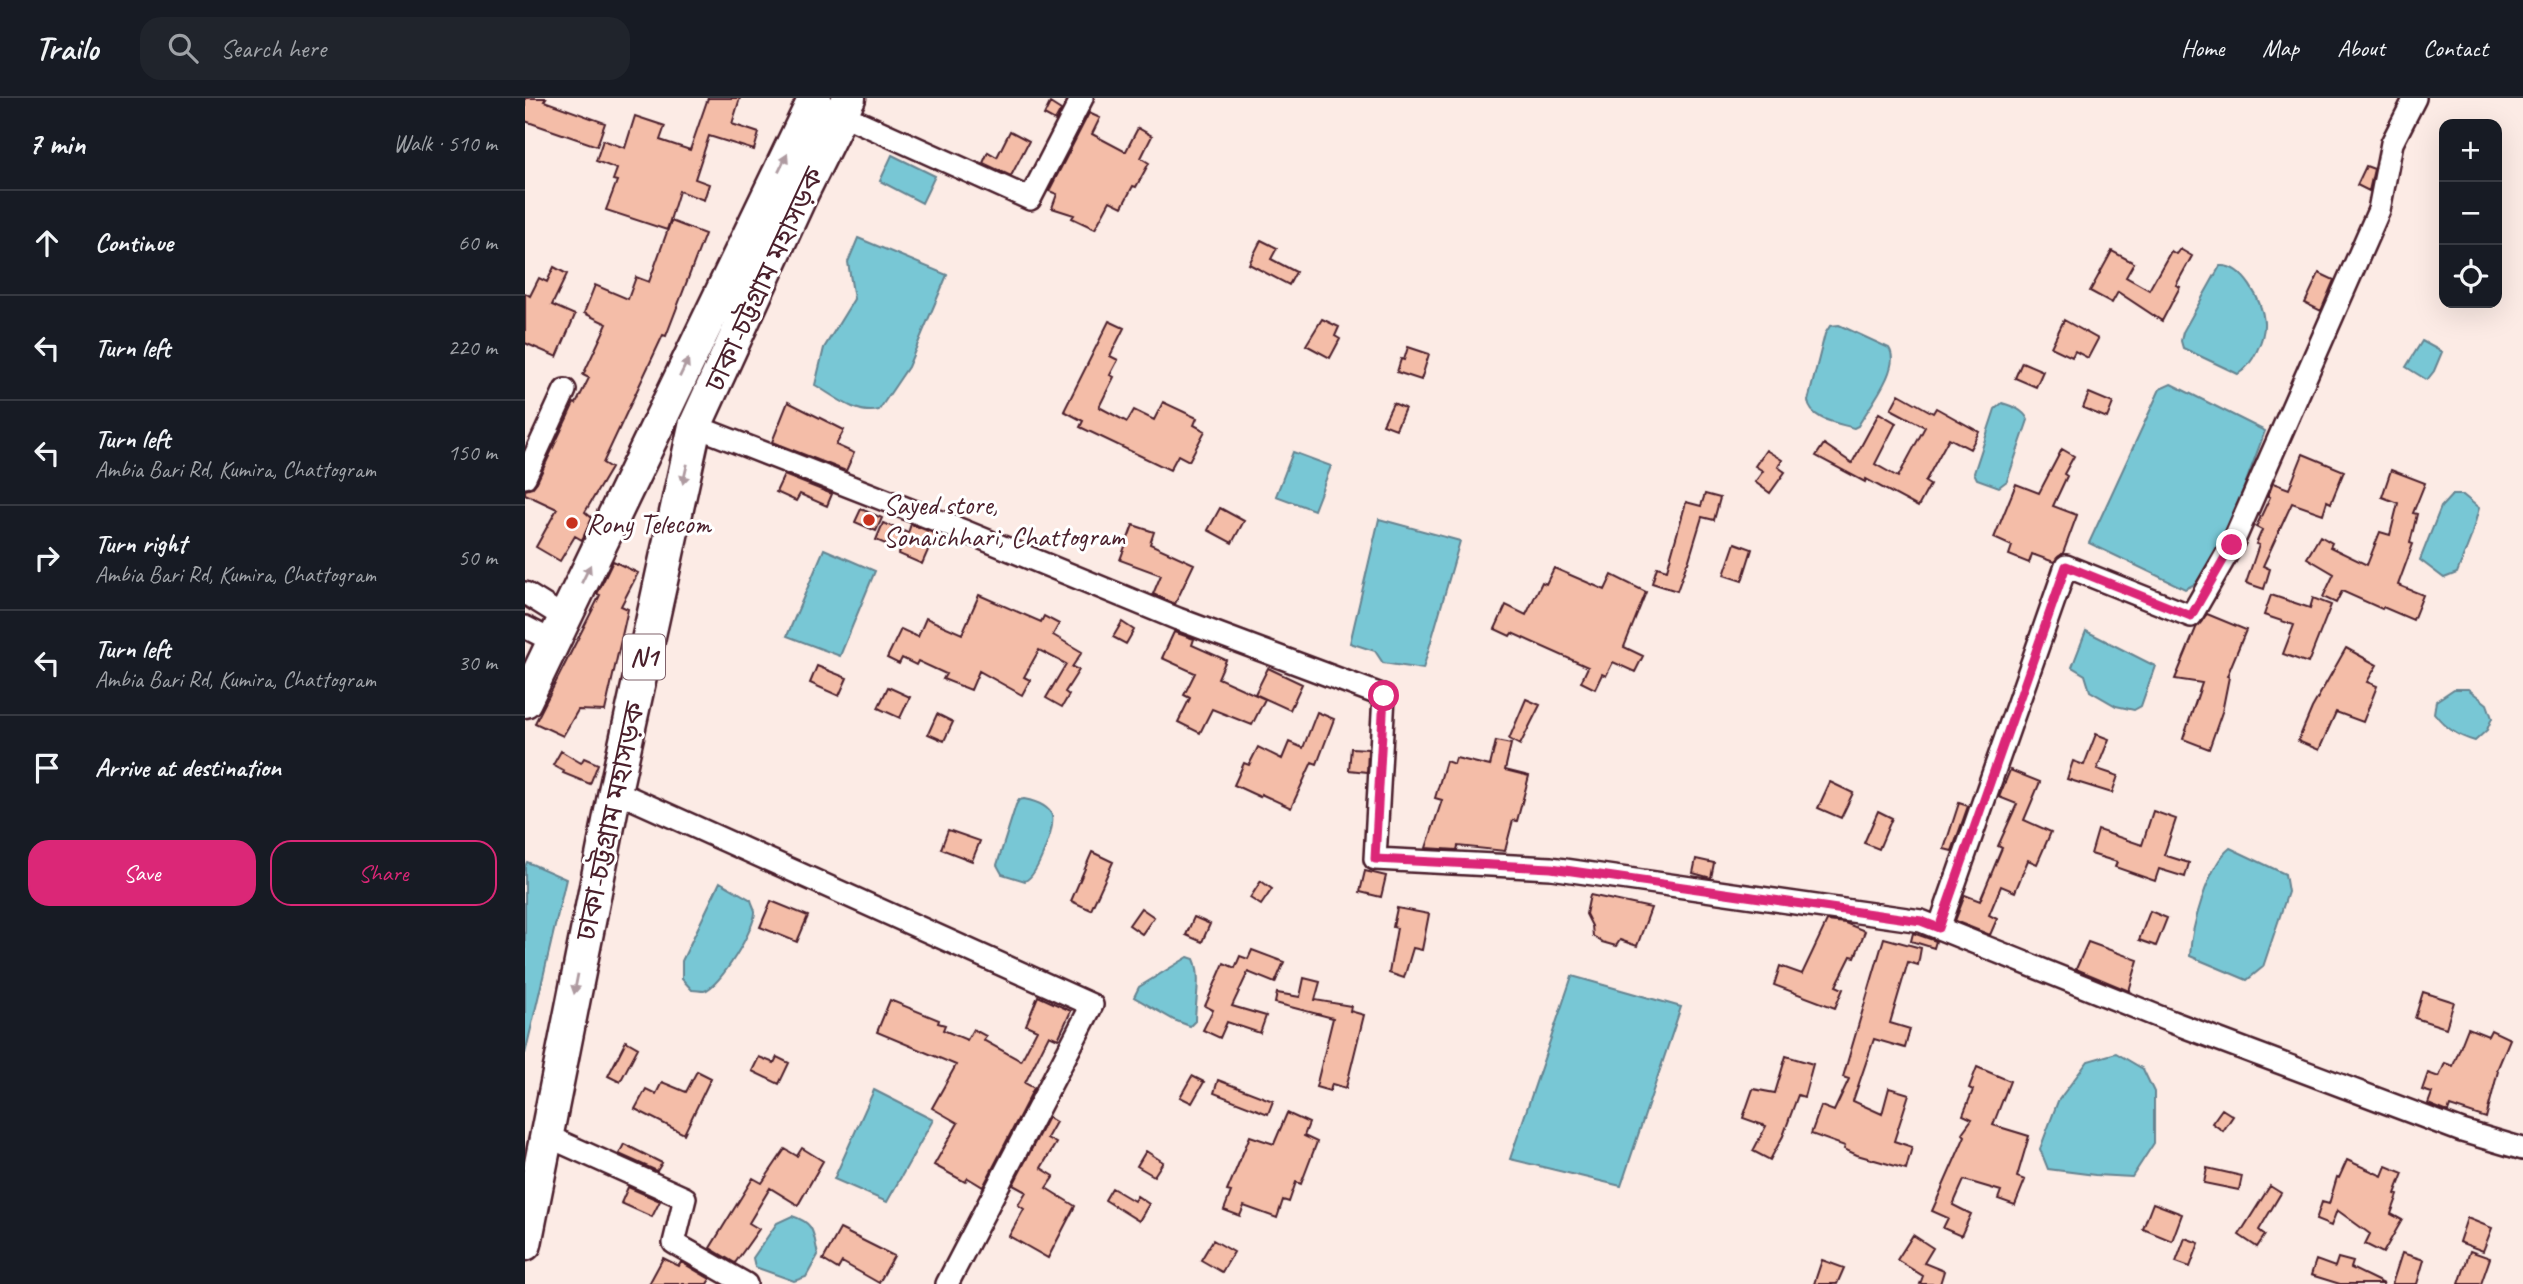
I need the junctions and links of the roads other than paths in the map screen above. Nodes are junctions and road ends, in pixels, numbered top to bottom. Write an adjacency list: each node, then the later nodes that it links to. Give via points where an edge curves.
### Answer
1 (1082, 98): 3 (street, via 1030,199)
2 (2414, 98): 12 (street, via 2392,143 2379,210 2232,545 2191,616 2066,566)
3 (835, 103): 5 (highway, ঢাকা-চট্টগ্রাম মহাসড়ক / N1); 9 (highway, ঢাকা-চট্টগ্রাম মহাসড়ক, one-way to 3)
4 (565, 390): 6 (street)
5 (695, 426): 11 (highway, ঢাকা-চট্টগ্রাম মহাসড়ক / N1, one-way to 11); 12 (street, via 1178,620 1384,696 1375,859 1551,868 1921,921)
6 (525, 477)
7 (525, 593): 9 (street)
8 (525, 627): 9 (street)
9 (559, 630): 10 (highway, ঢাকা-চট্টগ্রাম মহাসড়ক)
10 (525, 701)
11 (615, 791): 13 (highway, ঢাকা-চট্টগ্রাম মহাসড়ক / N1, one-way to 13); 17 (street, via 1092,1005)
12 (1939, 928): 14 (street, via 2222,1041 2462,1131)
13 (540, 1127): 15 (highway, ঢাকা-চট্টগ্রাম মহাসড়ক / N1); 16 (street, via 685,1198 674,1243)
14 (2523, 1149)
15 (525, 1244)
16 (747, 1284)
17 (947, 1284)

